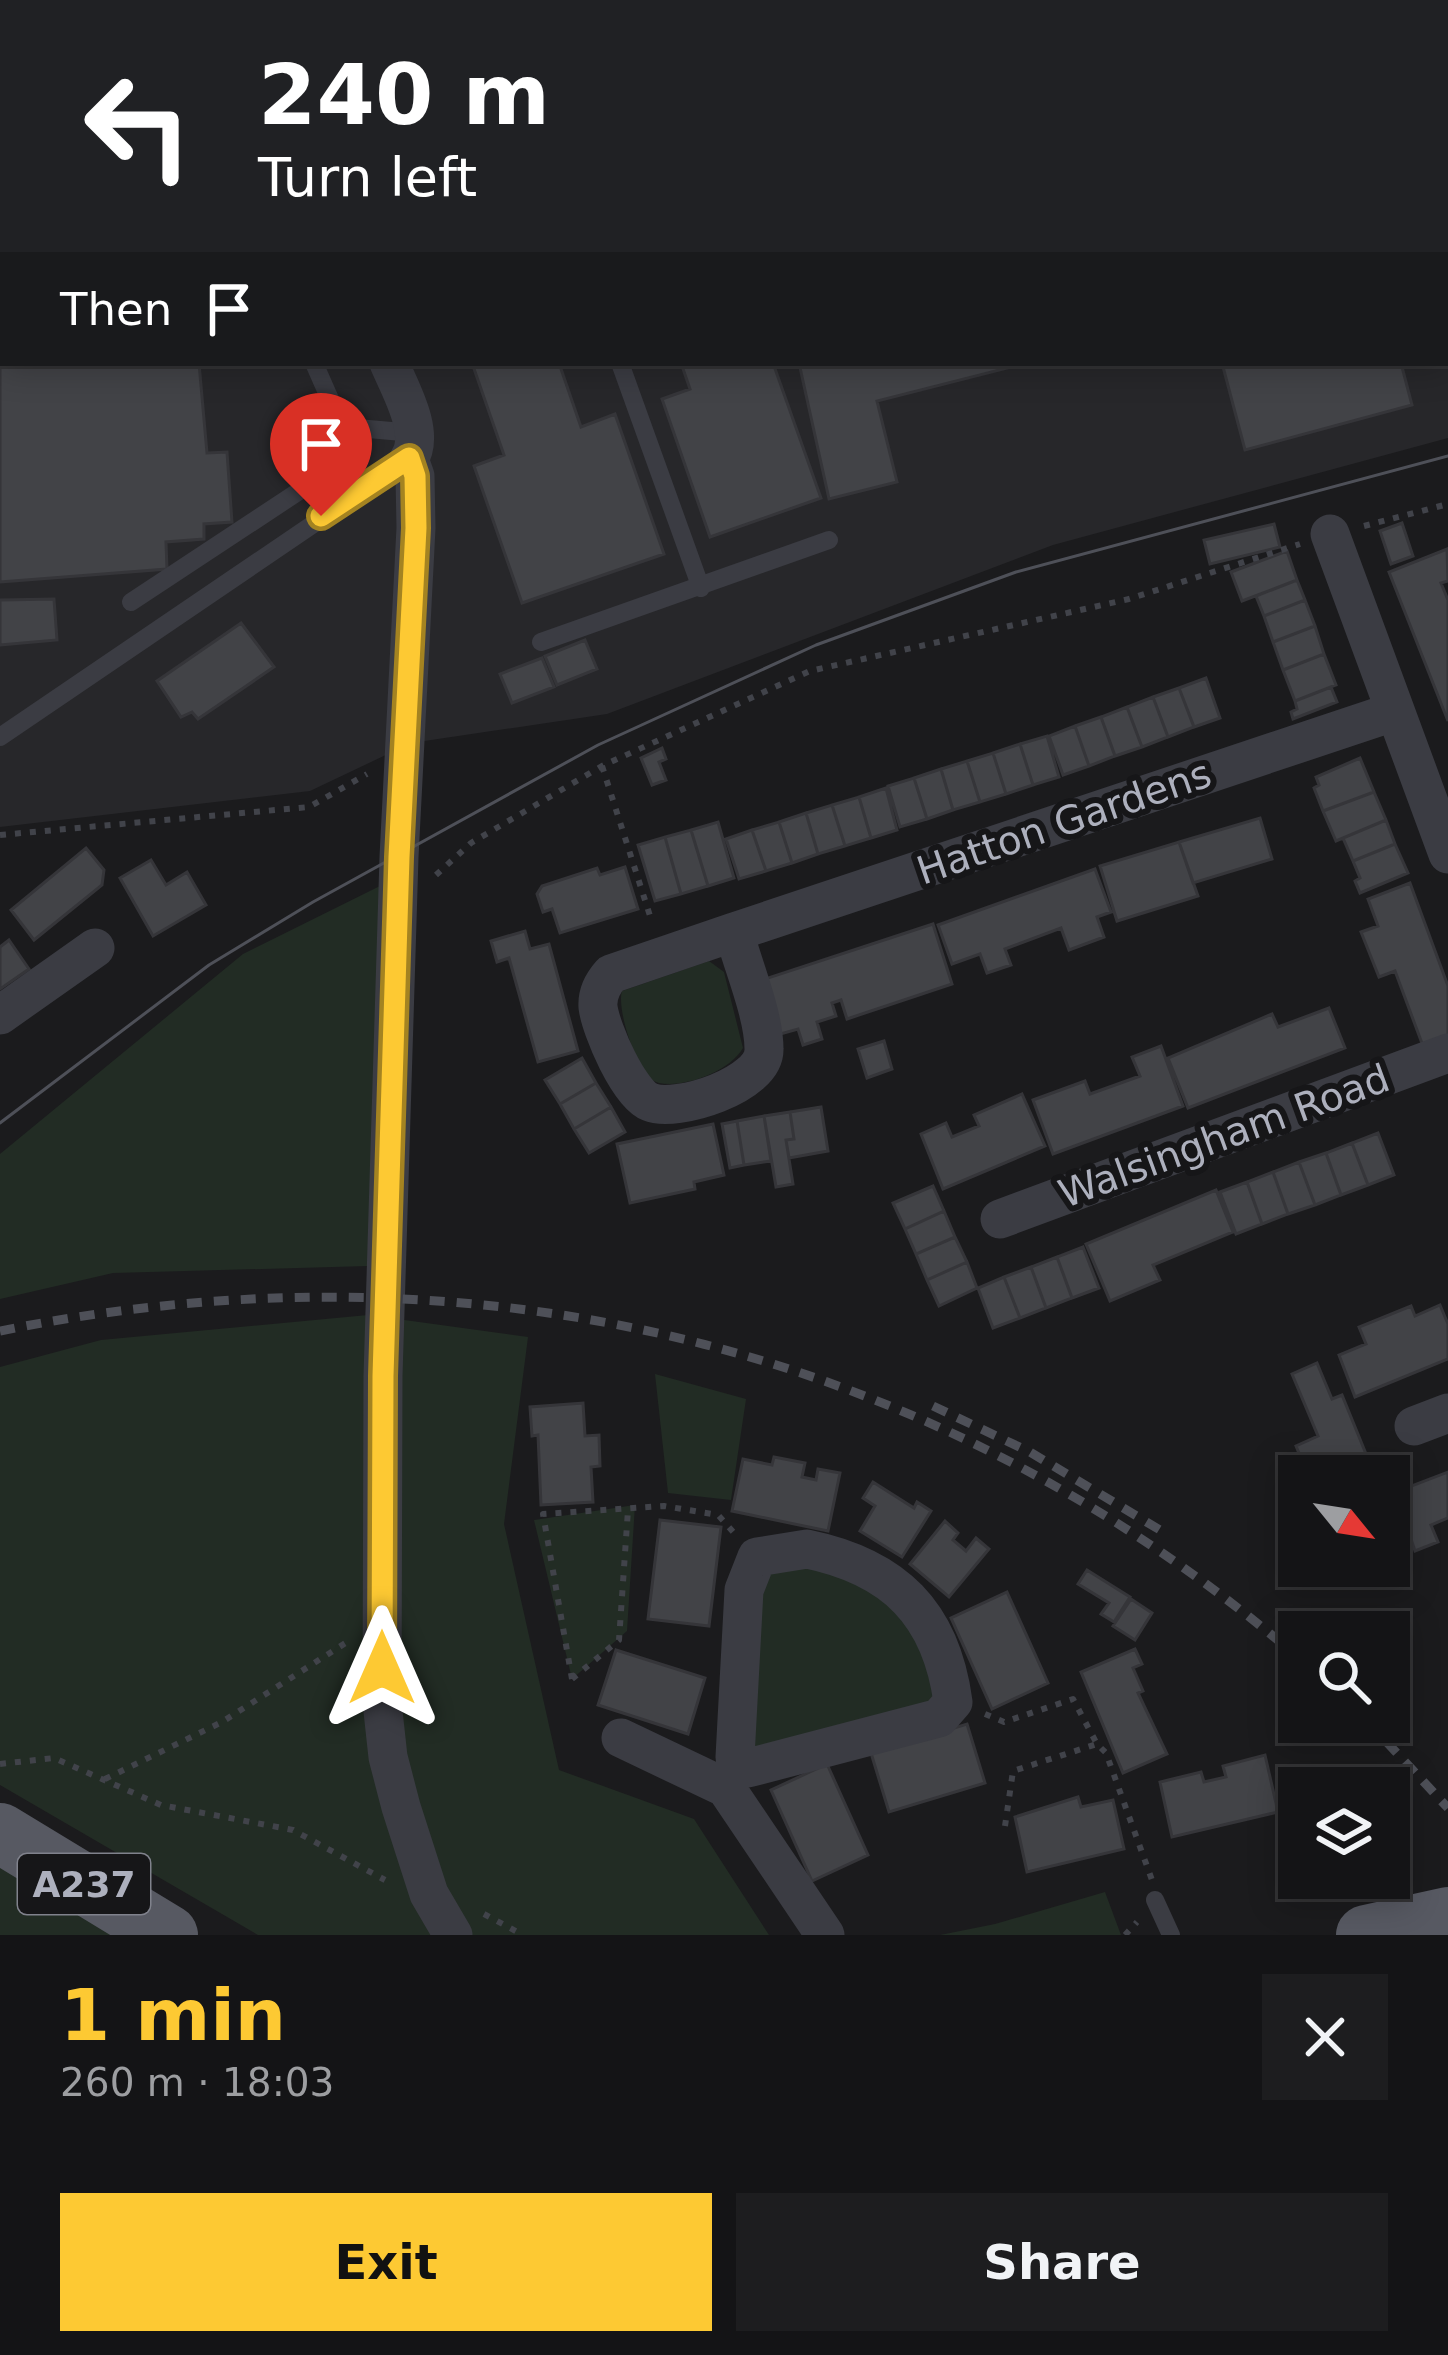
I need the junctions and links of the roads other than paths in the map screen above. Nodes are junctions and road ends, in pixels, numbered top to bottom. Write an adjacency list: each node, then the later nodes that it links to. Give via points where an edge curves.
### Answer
1 (315, 366): 4 (lane)
2 (390, 366): 5 (street)
3 (621, 366): 8 (lane)
4 (340, 422): 5 (lane); 9 (lane, via 342,448 325,474)
5 (411, 446): 12 (lane); 26 (street, via 416,528 386,764 416,885 383,1376 382,1702 388,1757 429,1894)
6 (1330, 534): 11 (street)
7 (829, 540): 8 (lane)
8 (701, 588): 10 (lane)
9 (130, 602)
10 (541, 642)
11 (1393, 712): 13 (street); 14 (street, Hatton Gardens)
12 (0, 737)
13 (1448, 854)
14 (734, 932): 14 (street, Hatton Gardens, via 765,1053 758,1070 721,1093 658,1106 636,1095 598,1007 601,985 611,974)
15 (95, 948): 16 (street)
16 (0, 1015)
17 (1448, 1053): 18 (street, Walsingham Road)
18 (1000, 1219)
19 (621, 1738): 20 (street)
20 (734, 1775): 20 (street, via 744,1590 757,1557 807,1550 880,1574 929,1624 953,1702 939,1718); 27 (street)
21 (0, 1833): 25 (main road, A237)
22 (1155, 1900): 28 (lane)
23 (1448, 1917): 24 (main road)
24 (1377, 1932)
25 (168, 1935)
26 (453, 1935)
27 (825, 1935)
28 (1172, 1935)

